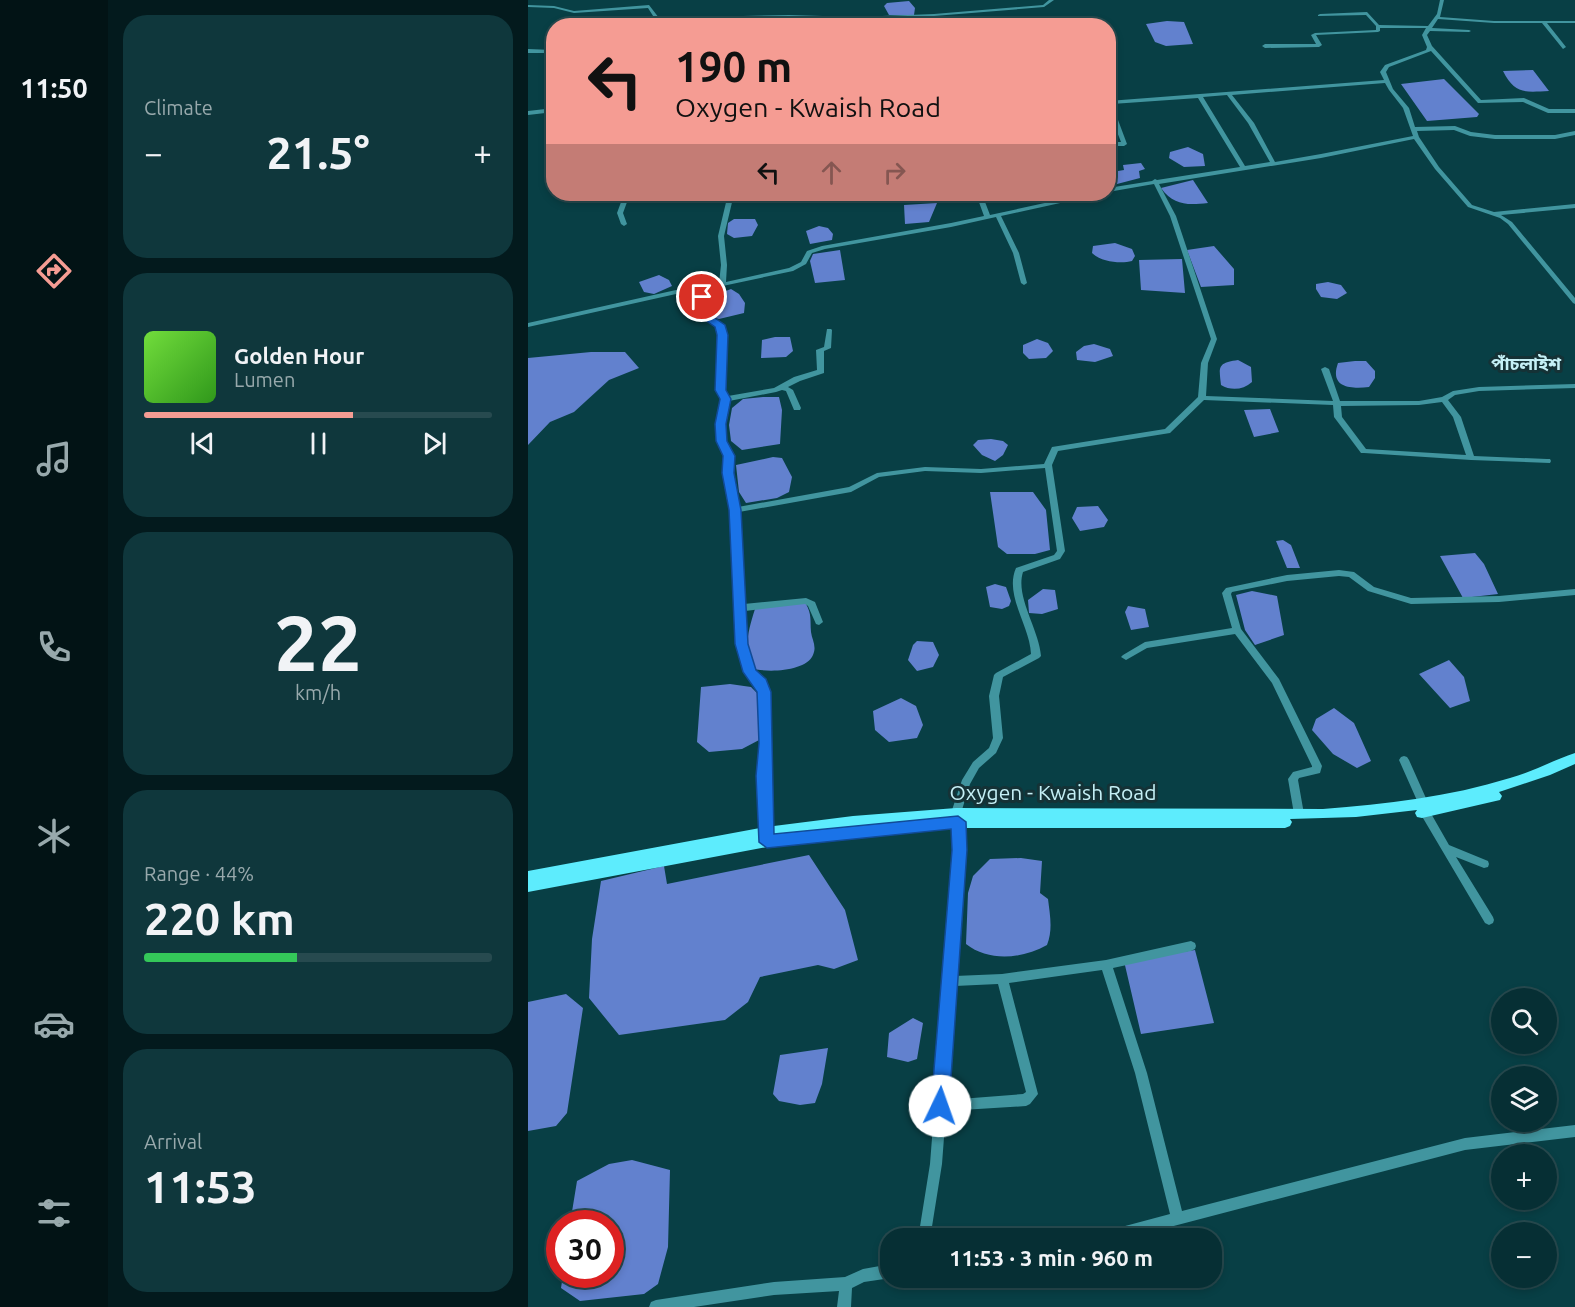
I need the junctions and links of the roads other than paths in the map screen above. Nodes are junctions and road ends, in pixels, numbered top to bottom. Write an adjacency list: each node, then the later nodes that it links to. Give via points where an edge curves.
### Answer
1 (603, 0): 7 (street)
2 (1052, 0): 8 (street, via 1044,6)
3 (1442, 0): 18 (street)
4 (964, 1): 8 (street)
5 (916, 5): 12 (street)
6 (528, 6): 7 (street, via 574,12)
7 (600, 10): 13 (street, via 649,6)
8 (968, 12): 9 (street)
9 (934, 15): 12 (street); 17 (street)
10 (1320, 15): 11 (street)
11 (1328, 15): 19 (street); 22 (street, via 1366,14)
12 (916, 16): 16 (street)
13 (657, 18)
14 (724, 18): 15 (street)
15 (856, 18)
16 (856, 18)
17 (935, 18)
18 (1437, 18): 20 (street); 23 (street)
19 (1332, 21)
20 (1543, 22): 21 (street); 28 (street)
21 (1575, 22)
22 (1378, 26): 23 (street); 26 (street, via 1378,31 1316,33 1313,35 1319,45)
23 (1427, 30): 24 (street); 25 (street); 27 (street)
24 (1469, 31)
25 (1462, 37)
26 (1265, 46)
27 (1430, 47): 31 (street, via 1387,66 1383,72); 35 (street, via 1480,102 1524,100 1548,111)
28 (1563, 47)
29 (528, 51): 30 (street)
30 (546, 51)
31 (1387, 81): 32 (street); 39 (street)
32 (1229, 94): 33 (street); 43 (street, via 1251,123)
33 (1200, 96): 34 (street); 44 (street)
34 (1116, 102)
35 (1575, 111)
36 (546, 112): 37 (street)
37 (528, 113)
38 (1116, 122): 42 (street, via 1124,144)
39 (1415, 129): 40 (street, via 1455,128 1495,137); 52 (street, via 1416,137 1437,168 1470,206)
40 (1575, 133)
41 (1414, 137): 43 (street)
42 (1116, 144)
43 (1272, 163): 44 (street)
44 (1242, 166): 45 (street)
45 (1155, 181): 46 (street); 65 (street, via 1173,216 1214,339 1204,370)
46 (1116, 188)
47 (624, 201): 55 (street, via 620,213)
48 (729, 201): 57 (street, via 721,236)
49 (982, 201): 54 (street)
50 (1061, 201): 53 (street)
51 (1575, 206): 52 (street)
52 (1491, 214): 59 (street, via 1502,217 1516,229)
53 (998, 215): 54 (street); 56 (street)
54 (988, 217): 57 (street, via 824,247 809,252 804,263 791,270)
55 (624, 224)
56 (1024, 283)
57 (722, 284): 58 (street)
58 (695, 290): 60 (street); 66 (street, via 702,297 710,320 720,325 721,390)
59 (1575, 302)
60 (528, 325)
61 (829, 330): 64 (street, via 827,348 820,350 820,371)
62 (1325, 369): 68 (street)
63 (1575, 386): 67 (street, via 1479,389 1453,393)
64 (782, 387): 66 (street); 69 (street, via 789,390)
65 (1202, 398): 68 (street); 72 (street, via 1167,431 1055,449)
66 (726, 399): 73 (street, via 722,441 729,456)
67 (1444, 399): 68 (street, via 1419,403); 70 (street, via 1457,417)
68 (1337, 403): 70 (street, via 1338,417 1364,451)
69 (797, 408)
70 (1471, 458): 71 (street)
71 (1547, 461)
72 (1048, 465): 73 (street, via 981,471 925,469 877,475 851,489); 84 (street, via 1060,552 1057,557 1017,574 1019,596 1037,647 1036,656 999,675 994,696 998,738 993,750 976,765 965,783)
73 (735, 510): 75 (street)
74 (1575, 592): 77 (street, via 1411,601 1371,589 1351,574 1304,575 1229,590 1226,593)
75 (740, 608): 76 (street, via 806,601 812,604); 85 (street, via 745,661 764,692)
76 (819, 622)
77 (1237, 630): 78 (street, via 1145,645); 83 (street, via 1276,681 1317,766 1317,770 1293,779)
78 (1126, 657)
79 (1575, 758): 82 (main road, Oxygen - Kwaish Road, via 1502,786)
80 (1404, 760): 82 (street)
81 (1575, 767): 82 (main road, Oxygen - Kwaish Road, via 1489,798)
82 (1424, 809): 83 (main road, Oxygen - Kwaish Road); 84 (main road, Oxygen - Kwaish Road, via 1352,820 1300,822); 86 (street)
83 (1299, 813): 84 (main road, Oxygen - Kwaish Road)
84 (957, 818): 85 (main road, Oxygen - Kwaish Road); 94 (street, via 960,844)
85 (766, 837): 88 (main road, Oxygen - Kwaish Road); 89 (main road, Oxygen - Kwaish Road)
86 (1445, 848): 87 (street); 90 (street)
87 (1484, 864)
88 (528, 877)
89 (528, 886)
90 (1489, 920)
91 (1191, 946): 92 (street)
92 (1106, 965): 93 (street); 97 (street, via 1141,1072)
93 (1002, 979): 94 (street); 95 (street, via 1032,1094 1026,1100)
94 (948, 981): 95 (street)
95 (940, 1106): 98 (street, via 933,1196)
96 (1575, 1131): 97 (street, via 1465,1144)
97 (1177, 1218): 99 (street)
98 (926, 1228)
99 (1140, 1228)
100 (880, 1273): 101 (street)
101 (846, 1284): 102 (street, via 746,1292); 103 (street)
102 (656, 1307)
103 (844, 1307)

